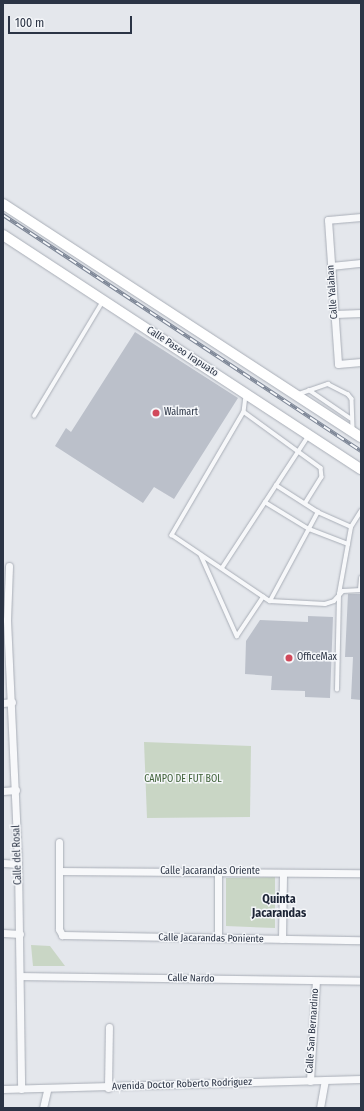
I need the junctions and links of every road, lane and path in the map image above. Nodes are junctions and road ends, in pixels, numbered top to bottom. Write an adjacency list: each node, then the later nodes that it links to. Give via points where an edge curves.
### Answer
1 (3, 204): 12 (main road)
2 (361, 217): 5 (street, Calle Yalahan, via 328,220)
3 (3, 235): 6 (main road, Calle Paseo Irapuato)
4 (361, 263): 5 (street)
5 (331, 266): 8 (street, Calle Yalahan)
6 (103, 301): 11 (main road, Calle Paseo Irapuato); 14 (lane)
7 (361, 313): 8 (street)
8 (335, 314): 9 (street, Calle Yalahan, via 338,364)
9 (361, 362)
10 (309, 390): 12 (lane); 15 (lane); 15 (lane, via 328,384 348,394 352,399)
11 (246, 394): 13 (lane); 16 (main road, Calle Paseo Irapuato)
12 (296, 395): 17 (main road)
13 (244, 412): 18 (lane); 28 (lane, via 172,530 174,537)
14 (34, 416)
15 (350, 418): 17 (lane)
16 (309, 435): 18 (lane); 19 (main road, Calle Paseo Irapuato)
17 (357, 435)
18 (298, 453): 20 (lane); 22 (lane, via 323,472)
19 (361, 469)
20 (276, 485): 21 (lane); 22 (lane)
21 (265, 502): 26 (lane); 30 (lane)
22 (306, 504): 24 (lane)
23 (361, 510): 25 (lane)
24 (318, 512): 25 (lane); 26 (lane)
25 (351, 527): 27 (lane)
26 (309, 529): 27 (lane); 35 (lane)
27 (348, 544): 33 (lane)
28 (201, 554): 30 (lane); 34 (lane, via 235,635 239,635)
29 (9, 566): 36 (street, Calle del Rosal)
30 (222, 568): 34 (lane)
31 (361, 578): 32 (lane)
32 (360, 590): 33 (lane, via 348,590)
33 (339, 594): 35 (lane, via 325,604); 37 (lane)
34 (262, 597): 35 (lane)
35 (270, 601)
36 (5, 620): 38 (street, Calle del Rosal)
37 (337, 690)
38 (12, 702): 39 (street); 40 (street, Calle del Rosal)
39 (3, 703)
40 (16, 790): 41 (street); 44 (street, Calle del Rosal)
41 (3, 791)
42 (58, 842): 45 (street)
43 (3, 864): 44 (street)
44 (18, 864): 50 (street, Calle del Rosal)
45 (59, 871): 46 (street, Calle Jacarandas Oriente); 51 (street, Calle Jacarandas Poniente, via 59,929 62,936)
46 (218, 872): 47 (street, Calle Jacarandas Oriente); 51 (street)
47 (284, 873): 48 (street, Calle Jacarandas Oriente); 52 (street)
48 (361, 873)
49 (3, 933): 50 (street)
50 (20, 934): 54 (street, Calle del Rosal)
51 (218, 938): 52 (street, Calle Jacarandas Poniente)
52 (282, 939): 53 (street, Calle Jacarandas Poniente)
53 (361, 940)
54 (20, 976): 55 (street, Calle Nardo); 63 (street, Calle del Rosal)
55 (316, 981): 56 (street, Calle Nardo); 60 (street, Calle San Bernardino)
56 (361, 981)
57 (109, 1027): 61 (street)
58 (361, 1079): 59 (street, Avenida Doctor Roberto Rodríguez)
59 (325, 1080): 60 (street, Avenida Doctor Roberto Rodríguez); 66 (street)
60 (310, 1081): 61 (street, Avenida Doctor Roberto Rodríguez)
61 (108, 1088): 64 (street, Avenida Doctor Roberto Rodríguez)
62 (3, 1089): 63 (street, Avenida Doctor Roberto Rodríguez)
63 (21, 1089): 64 (street, Avenida Doctor Roberto Rodríguez)
64 (46, 1090): 65 (street)
65 (43, 1108)
66 (320, 1108)

